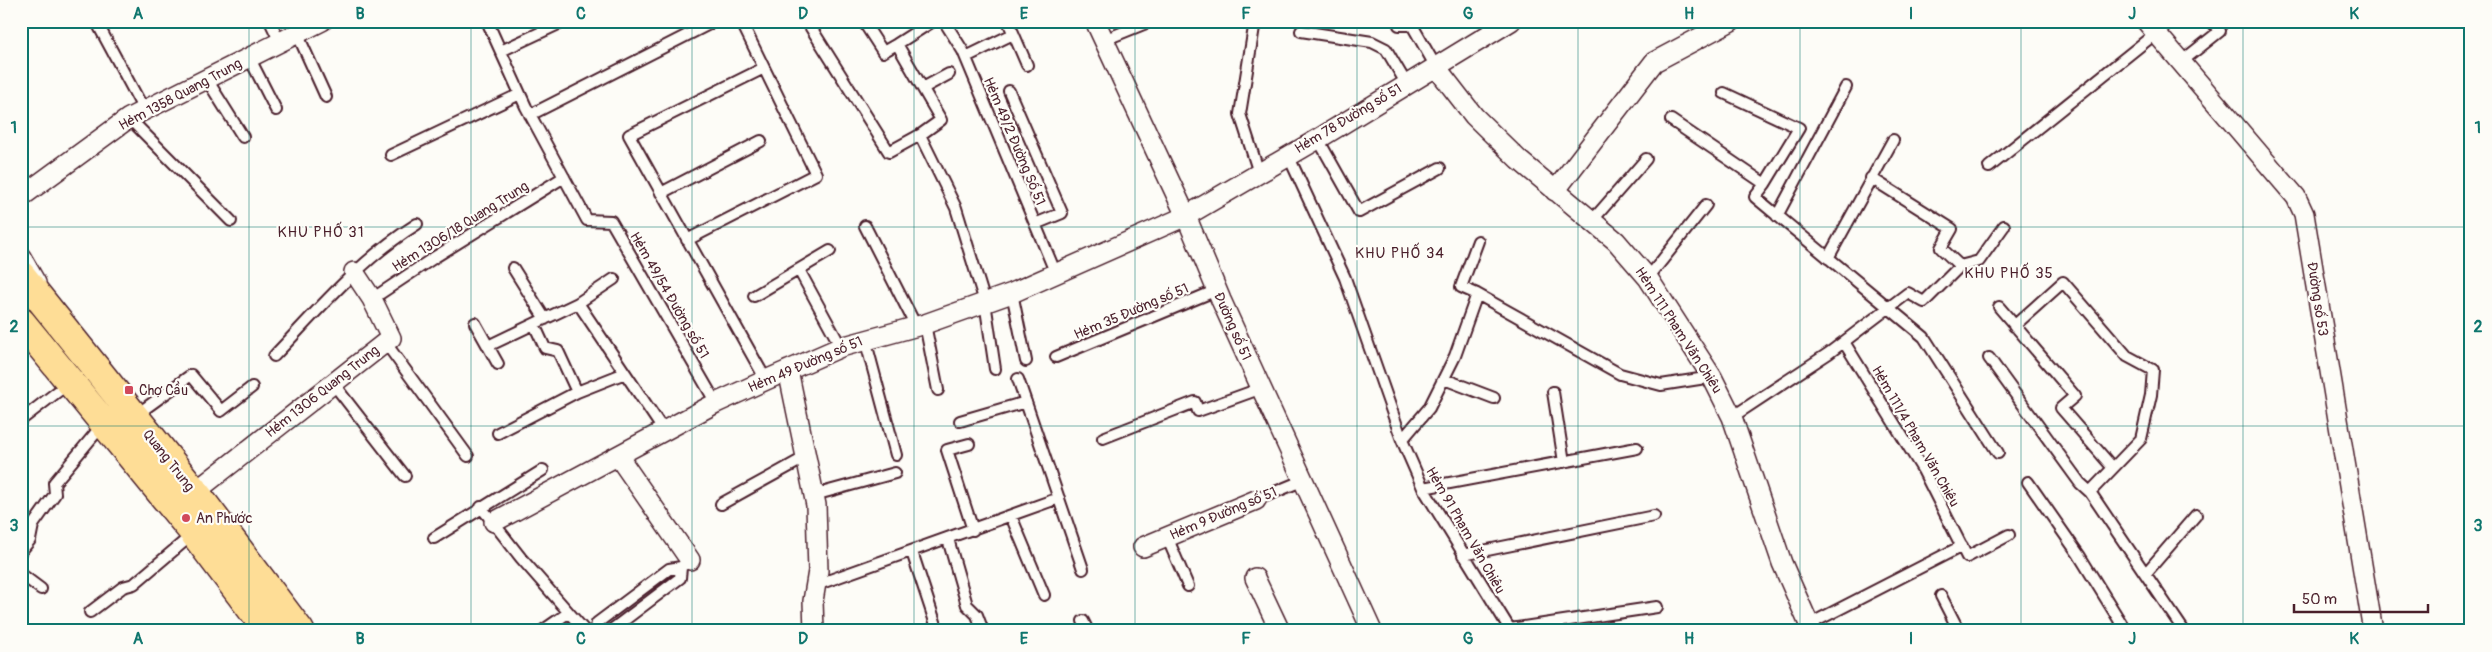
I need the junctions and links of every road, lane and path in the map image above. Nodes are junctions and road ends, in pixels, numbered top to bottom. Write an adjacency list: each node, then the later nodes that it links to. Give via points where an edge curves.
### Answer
1 (96, 21): 44 (lane)
2 (270, 21): 25 (lane)
3 (322, 21): 22 (street, Hẻm 1358 Quang Trung)
4 (487, 21): 27 (lane)
5 (565, 21): 27 (lane)
6 (715, 21): 45 (lane)
7 (741, 21): 33 (lane)
8 (863, 21): 26 (lane, via 883,52)
9 (933, 21): 26 (lane)
10 (944, 21): 29 (lane, Hẻm 49/2 Đường Số 51)
11 (1008, 21): 23 (lane)
12 (1096, 21): 24 (street, Đường số 51)
13 (1151, 21): 24 (lane)
14 (1255, 21): 57 (lane, via 1240,114)
15 (1399, 21): 32 (lane, via 1399,24 1412,25)
16 (1730, 21): 61 (street, via 1654,62)
17 (2211, 21): 30 (lane, via 2220,30)
18 (808, 23): 47 (lane, via 889,152)
19 (1503, 23): 32 (street, Hẻm 78 Đường số 51)
20 (2151, 27): 30 (street, Đường số 53); 55 (lane)
21 (1301, 32): 36 (lane, via 1372,42 1386,49)
22 (297, 34): 25 (street, Hẻm 1358 Quang Trung); 42 (lane)
23 (1014, 34): 29 (lane); 31 (lane)
24 (1104, 40): 65 (street, Đường số 51)
25 (280, 42): 28 (street, Hẻm 1358 Quang Trung)
26 (897, 44): 37 (lane)
27 (500, 51): 41 (lane)
28 (249, 57): 35 (street, Hẻm 1358 Quang Trung); 43 (lane)
29 (966, 57): 70 (lane, Hẻm 49/2 Đường Số 51)
30 (2181, 62): 207 (street, Đường số 53, via 2296,197 2304,214)
31 (1027, 65)
32 (1436, 67): 36 (street, Hẻm 78 Đường số 51); 61 (street, Hẻm 111 Phạm Văn Chiêu, via 1474,116)
33 (764, 68): 62 (lane, via 629,135); 73 (lane, via 816,174)
34 (949, 74): 37 (lane)
35 (206, 78): 44 (street, Hẻm 1358 Quang Trung); 48 (lane)
36 (1406, 83): 49 (street, Hẻm 78 Đường số 51)
37 (923, 88): 47 (lane, via 940,120)
38 (1846, 88): 66 (lane)
39 (1009, 91): 70 (lane, via 1062,213)
40 (1724, 93): 60 (lane, via 1799,128)
41 (520, 94): 45 (lane); 52 (lane)
42 (326, 97)
43 (276, 110)
44 (137, 114): 63 (street, Hẻm 1358 Quang Trung); 67 (lane)
45 (530, 115): 58 (lane)
46 (1671, 120): 60 (lane)
47 (920, 135): 91 (lane, via 956,208)
48 (243, 137)
49 (1318, 139): 53 (street, Hẻm 78 Đường số 51); 56 (lane, via 1359,212)
50 (1893, 140): 59 (lane)
51 (761, 141): 62 (lane)
52 (391, 154)
53 (1288, 155): 57 (street, Hẻm 78 Đường số 51); 137 (lane, Hẻm 91 Phạm Văn Chiêu, via 1345,278)
54 (1646, 160): 68 (lane)
55 (1989, 167)
56 (1440, 168)
57 (1259, 173): 65 (street, Hẻm 78 Đường số 51)
58 (564, 177): 90 (lane, Hẻm 1306/18 Quang Trung); 128 (lane, Hẻm 49/54 Đường số 51, via 587,220 611,221)
59 (1871, 178): 77 (lane); 78 (lane, via 1952,229 1941,248)
60 (1765, 184): 66 (lane, via 1755,197)
61 (1555, 191): 68 (street, Hẻm 111 Phạm Văn Chiêu)
62 (661, 193): 73 (lane)
63 (21, 198)
64 (1706, 205): 84 (lane)
65 (1186, 216): 82 (street, Hẻm 49 Đường số 51); 86 (street, Đường số 51)
66 (1777, 216): 77 (lane)
67 (231, 221)
68 (1592, 222): 84 (street, Hẻm 111 Phạm Văn Chiêu, via 1616,241)
69 (417, 224): 81 (lane, via 390,241)
70 (1035, 224): 82 (lane, Hẻm 49/2 Đường Số 51)
71 (865, 226): 99 (lane)
72 (2004, 226): 78 (lane, via 1979,261)
73 (687, 240): 118 (lane)
74 (1478, 241): 88 (lane, via 1461,286)
75 (830, 251): 80 (lane)
76 (21, 257): 95 (street, Quang Trung)
77 (1828, 258): 94 (lane)
78 (1960, 266): 94 (lane, via 1924,302 1908,292)
79 (513, 268): 96 (lane)
80 (799, 270): 89 (lane); 106 (lane)
81 (354, 272): 90 (street, Hẻm 1306 Quang Trung); 107 (lane)
82 (1056, 274): 87 (street, Hẻm 49 Đường số 51)
83 (21, 275): 95 (main road, Quang Trung)
84 (1648, 278): 115 (street, Hẻm 111 Phạm Văn Chiêu)
85 (614, 279): 92 (lane)
86 (1217, 290): 108 (lane, Hẻm 35 Đường số 51); 122 (street, Đường số 51)
87 (1012, 293): 91 (street, Hẻm 49 Đường số 51); 110 (lane)
88 (1477, 294): 115 (lane, via 1620,374 1661,385); 117 (lane, via 1456,356)
89 (754, 296)
90 (372, 299): 103 (street, Hẻm 1306 Quang Trung, via 391,338)
91 (985, 302): 99 (street, Hẻm 49 Đường số 51); 113 (lane)
92 (578, 303): 96 (lane); 114 (lane)
93 (1999, 307): 100 (lane)
94 (1888, 308): 104 (lane); 140 (lane, via 1924,337)
95 (54, 315): 129 (main road, Quang Trung)
96 (545, 319): 98 (lane)
97 (475, 323): 105 (lane)
98 (534, 324): 105 (lane); 124 (lane, via 545,348 558,351)
99 (921, 325): 102 (street, Hẻm 49 Đường số 51); 123 (lane)
100 (2014, 326): 146 (lane, via 2075,396 2061,408); 146 (lane, via 2063,282 2127,356 2153,370 2141,438)
101 (25, 328): 119 (main road, Quang Trung)
102 (865, 339): 106 (street, Hẻm 49 Đường số 51); 141 (lane)
103 (385, 342): 120 (street, Hẻm 1306 Quang Trung); 142 (lane)
104 (1844, 342): 130 (lane); 170 (lane, Hẻm 111/4 Phạm Văn Chiêu, via 1923,470)
105 (488, 346): 111 (lane)
106 (841, 347): 112 (street, Hẻm 49 Đường số 51)
107 (274, 356)
108 (1056, 357)
109 (1989, 358): 154 (lane, via 2080,483)
110 (1026, 361)
111 (498, 364)
112 (788, 370): 118 (street, Hẻm 49 Đường số 51); 144 (street)
113 (995, 370)
114 (625, 373): 124 (lane); 134 (lane)
115 (1712, 377): 130 (street, Hẻm 111 Phạm Văn Chiêu)
116 (1018, 379): 127 (lane)
117 (1444, 379): 126 (lane); 137 (lane, via 1429,408)
118 (766, 380): 128 (street, Hẻm 49 Đường số 51)
119 (71, 381): 131 (lane); 133 (main road, Quang Trung)
120 (332, 382): 149 (lane); 153 (street, Hẻm 1306 Quang Trung)
121 (252, 386): 129 (lane, via 221,411 191,375)
122 (1262, 388): 136 (lane, via 1198,411 1195,402); 150 (street, Đường số 51)
123 (938, 390)
124 (577, 392): 135 (lane)
125 (1553, 392): 145 (lane)
126 (1494, 398)
127 (1026, 402): 132 (lane); 156 (lane)
128 (716, 403): 134 (street, Hẻm 49 Đường số 51)
129 (135, 416): 153 (main road, Quang Trung)
130 (1732, 417): 192 (street, Hẻm 111 Phạm Văn Chiêu, via 1782,563)
131 (21, 420)
132 (960, 421)
133 (104, 422): 165 (main road, Quang Trung); 172 (lane, via 54,483 55,494 33,525 30,540)
134 (664, 431): 143 (street, Hẻm 49 Đường số 51)
135 (498, 433)
136 (1103, 438)
137 (1402, 440): 152 (lane, Hẻm 91 Phạm Văn Chiêu)
138 (968, 444): 164 (lane, via 947,450)
139 (1637, 448): 145 (lane)
140 (1998, 453)
141 (896, 455)
142 (468, 456)
143 (618, 456): 163 (street, Hẻm 49 Đường số 51); 175 (street)
144 (806, 457): 155 (street); 158 (lane)
145 (1564, 462): 152 (lane)
146 (2113, 468): 154 (lane)
147 (544, 470): 159 (lane)
148 (895, 473): 155 (lane)
149 (405, 476)
150 (1304, 480): 157 (lane, Hẻm 9 Đường số 51); 203 (street, Đường số 51)
151 (2028, 482): 205 (lane)
152 (1424, 488): 174 (lane, Hẻm 91 Phạm Văn Chiêu)
153 (195, 492): 191 (main road, Quang Trung)
154 (2090, 492): 177 (lane)
155 (814, 495): 180 (street)
156 (1059, 498): 161 (lane); 176 (lane)
157 (1256, 500): 167 (street, Hẻm 9 Đường số 51)
158 (721, 504)
159 (481, 507): 163 (lane); 168 (lane)
160 (2196, 515): 177 (lane)
161 (1011, 516): 164 (lane); 184 (lane)
162 (1654, 516): 174 (lane)
163 (494, 522): 189 (lane)
164 (973, 530): 169 (lane)
165 (194, 533): 188 (lane, via 134,584 123,587); 191 (main road, Quang Trung)
166 (2009, 535): 170 (lane, via 1967,557)
167 (1167, 537): 171 (street, Hẻm 9 Đường số 51); 181 (lane)
168 (434, 538)
169 (948, 539): 173 (lane); 200 (lane, via 968,605)
170 (1962, 546): 192 (lane)
171 (1142, 547)
172 (21, 551)
173 (912, 552): 180 (lane); 199 (lane)
174 (1463, 555): 193 (lane, Hẻm 91 Phạm Văn Chiêu)
175 (685, 564): 183 (lane, via 669,569); 186 (lane, via 680,578)
176 (1083, 570)
177 (2146, 573): 206 (lane)
178 (21, 574): 182 (lane)
179 (1255, 578): 202 (street)
180 (816, 585): 198 (street)
181 (1188, 586)
182 (41, 589)
183 (637, 594): 186 (lane); 196 (lane, via 597,623)
184 (1044, 595)
185 (1941, 596): 204 (lane)
186 (645, 604): 197 (lane)
187 (1657, 607): 193 (lane)
188 (90, 612)
189 (568, 613): 194 (lane); 195 (lane)
190 (1082, 621): 201 (lane)
191 (284, 628)
192 (1811, 628)
193 (1511, 630)
194 (542, 631)
195 (585, 631)
196 (595, 631)
197 (610, 631)
198 (814, 631)
199 (938, 631)
200 (983, 631)
201 (1088, 631)
202 (1280, 631)
203 (1372, 631)
204 (1959, 631)
205 (2126, 631)
206 (2184, 631)
207 (2373, 631)

